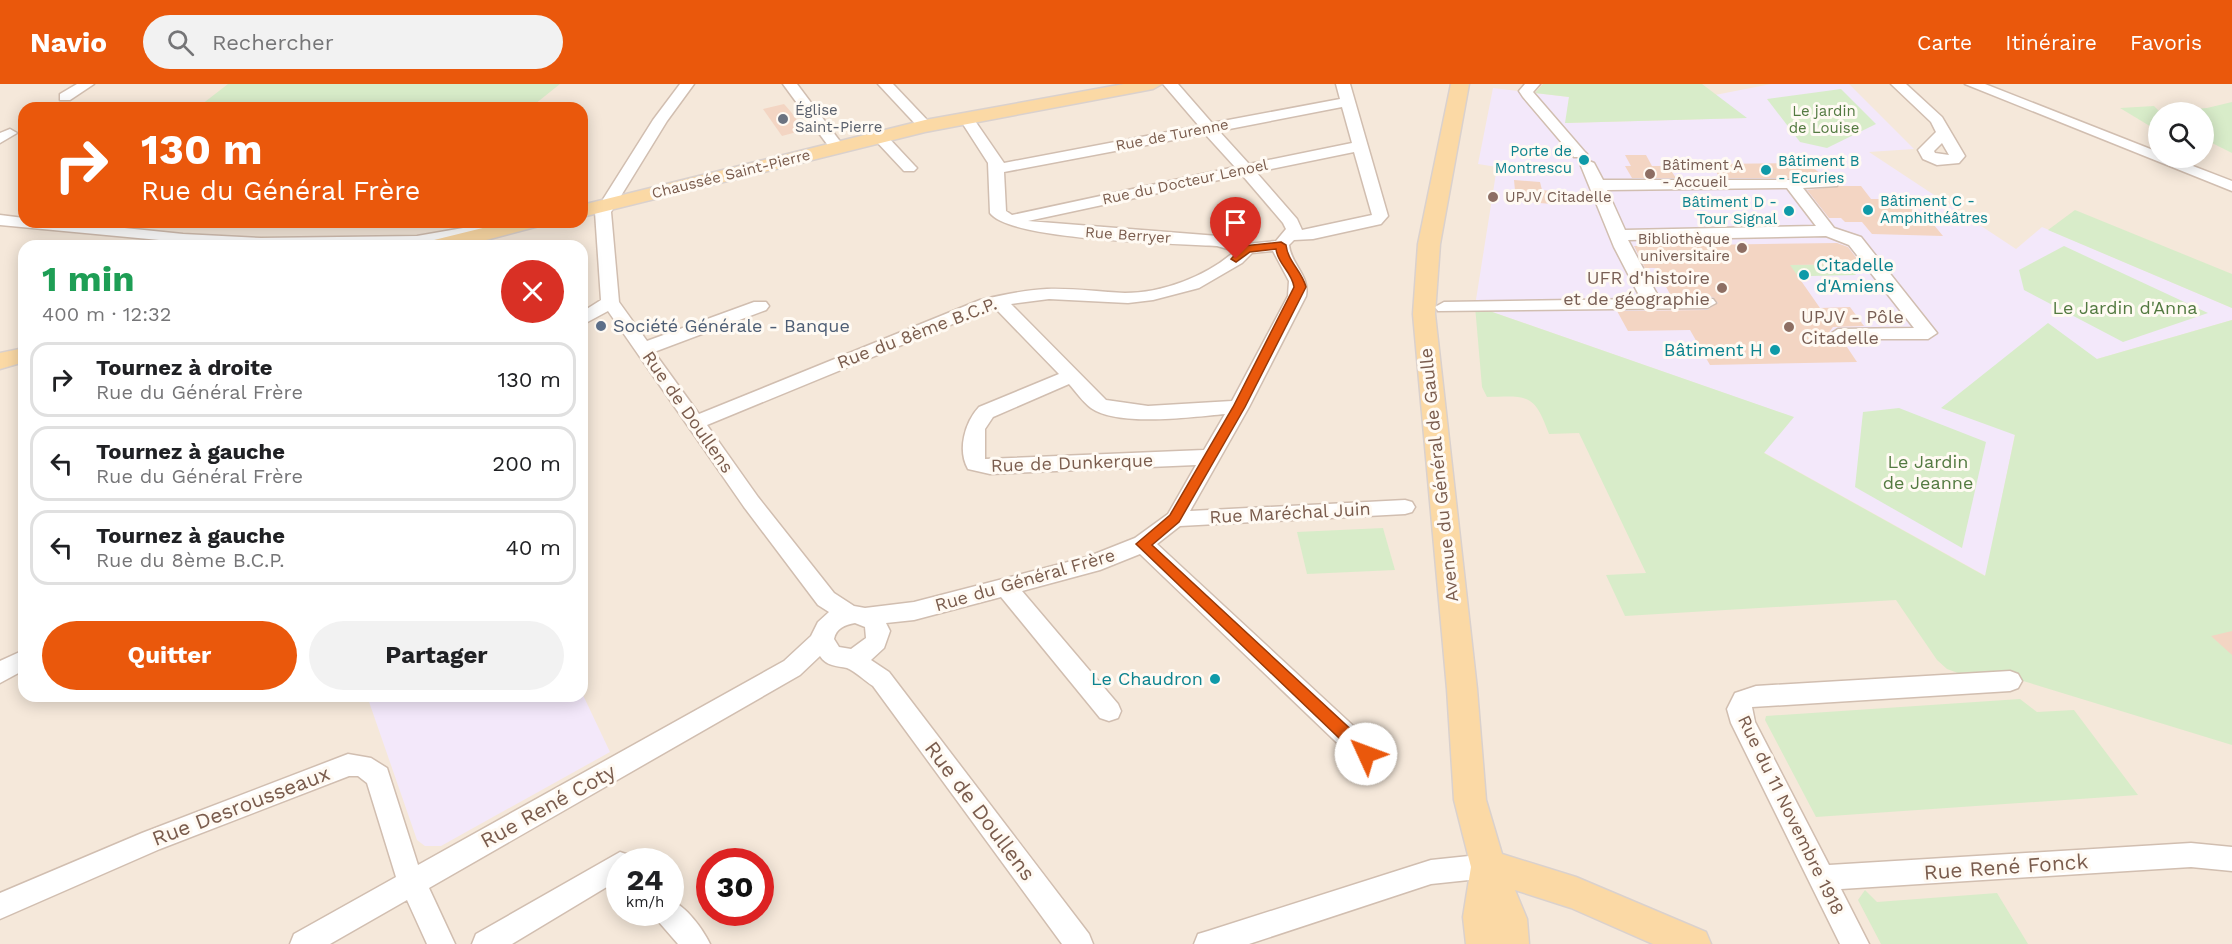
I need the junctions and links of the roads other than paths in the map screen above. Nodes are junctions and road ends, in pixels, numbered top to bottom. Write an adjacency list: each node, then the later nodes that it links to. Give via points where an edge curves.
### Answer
1 (87, 84): 13 (street)
2 (687, 84): 31 (street)
3 (790, 84): 21 (street)
4 (885, 84): 16 (street)
5 (1154, 84): 12 (main road, Chaussée Saint-Pierre)
6 (1170, 84): 17 (street)
7 (1343, 84): 14 (street)
8 (1460, 84): 72 (main road, Avenue du Général de Gaulle, via 1429,244 1424,314 1470,800)
9 (1533, 84): 29 (street, via 1526,92 1584,160)
10 (1898, 84): 18 (street, via 1937,120)
11 (1972, 84): 22 (street)
12 (1098, 89): 15 (main road, Chaussée Saint-Pierre)
13 (65, 97)
14 (1348, 102): 17 (street, Rue de Turenne); 20 (street)
15 (966, 118): 16 (main road, Chaussée Saint-Pierre); 25 (street)
16 (925, 126): 19 (main road, Chaussée Saint-Pierre)
17 (1210, 127): 25 (street, Rue de Turenne); 26 (street)
18 (1944, 133)
19 (880, 137): 21 (main road, Chaussée Saint-Pierre); 23 (street)
20 (1358, 142): 26 (street, Rue du Docteur Lenoel); 44 (street, via 1379,218)
21 (837, 148): 31 (main road, Chaussée Saint-Pierre)
22 (2148, 154)
23 (909, 168)
24 (2185, 168): 30 (street)
25 (996, 169): 35 (street, via 998,213)
26 (1246, 169): 35 (street, Rue du Docteur Lenoel, via 1040,212); 44 (street, via 1291,222 1294,229)
27 (1791, 183): 28 (street); 29 (street); 39 (street)
28 (1831, 183)
29 (1598, 185): 40 (street)
30 (2232, 186)
31 (607, 205): 32 (main road, Chaussée Saint-Pierre); 47 (street, via 603,212)
32 (588, 209)
33 (0, 220): 34 (street)
34 (18, 222)
35 (1010, 222): 45 (street, Rue Berryer, via 1037,228 1218,241)
36 (83, 228): 41 (street)
37 (496, 228): 42 (street)
38 (508, 228): 43 (main road)
39 (1828, 231): 40 (street); 53 (street, via 1854,241 1928,333)
40 (1618, 235): 49 (street)
41 (207, 240)
42 (420, 240)
43 (461, 240)
44 (1286, 240): 45 (street); 58 (street, Rue du Général Frère, via 1282,255 1300,287)
45 (1246, 249): 46 (street, Rue du 8ème B.C.P., via 1192,284 1153,296 1049,294)
46 (998, 301): 57 (street); 59 (street, Rue du 8ème B.C.P.)
47 (610, 302): 52 (street); 54 (street, Rue de Doullens)
48 (1707, 303): 49 (street)
49 (1653, 304): 51 (street)
50 (760, 306): 54 (street)
51 (1444, 307)
52 (588, 316)
53 (1838, 335)
54 (644, 349): 59 (street, Rue de Doullens)
55 (18, 356): 56 (main road)
56 (0, 361)
57 (1071, 376): 58 (street, via 1099,404 1117,411); 60 (street, Rue de Dunkerque, via 977,419 975,464 990,468)
58 (1239, 407): 60 (street, Rue du Général Frère)
59 (696, 422): 65 (street, Rue de Doullens)
60 (1210, 457): 62 (street, Rue du Général Frère)
61 (1405, 507): 62 (street, Rue Maréchal Juin)
62 (1175, 519): 63 (street, Rue du Général Frère)
63 (1143, 544): 64 (street, Rue du Général Frère, via 1092,564); 70 (street)
64 (1005, 586): 65 (street, Rue du Général Frère, via 914,611); 69 (street)
65 (851, 636): 75 (street, Rue René Coty); 82 (street, Rue de Doullens)
66 (18, 662): 67 (street)
67 (0, 673)
68 (2010, 681): 74 (street, Rue du 11 Novembre 1918, via 1756,696 1743,700 1739,709 1743,723)
69 (1109, 711)
70 (1366, 754)
71 (2232, 859): 74 (street, Rue René Fonck, via 2191,855)
72 (1502, 870): 83 (street, via 1431,872); 84 (main road, via 1481,917); 85 (main road, Avenue du Général de Gaulle); 86 (main road, via 1576,892)
73 (606, 872): 80 (street)
74 (1822, 878): 87 (street, Rue du 11 Novembre 1918)
75 (411, 884): 76 (street, Rue Desrousseaux, via 378,776 362,766 348,765); 78 (street, Rue René Coty); 79 (street)
76 (0, 906)
77 (680, 926): 81 (street)
78 (304, 944)
79 (441, 944)
80 (486, 944)
81 (696, 944)
82 (1079, 944)
83 (1208, 944)
84 (1484, 944)
85 (1511, 944)
86 (1693, 944)
87 (1855, 944)

